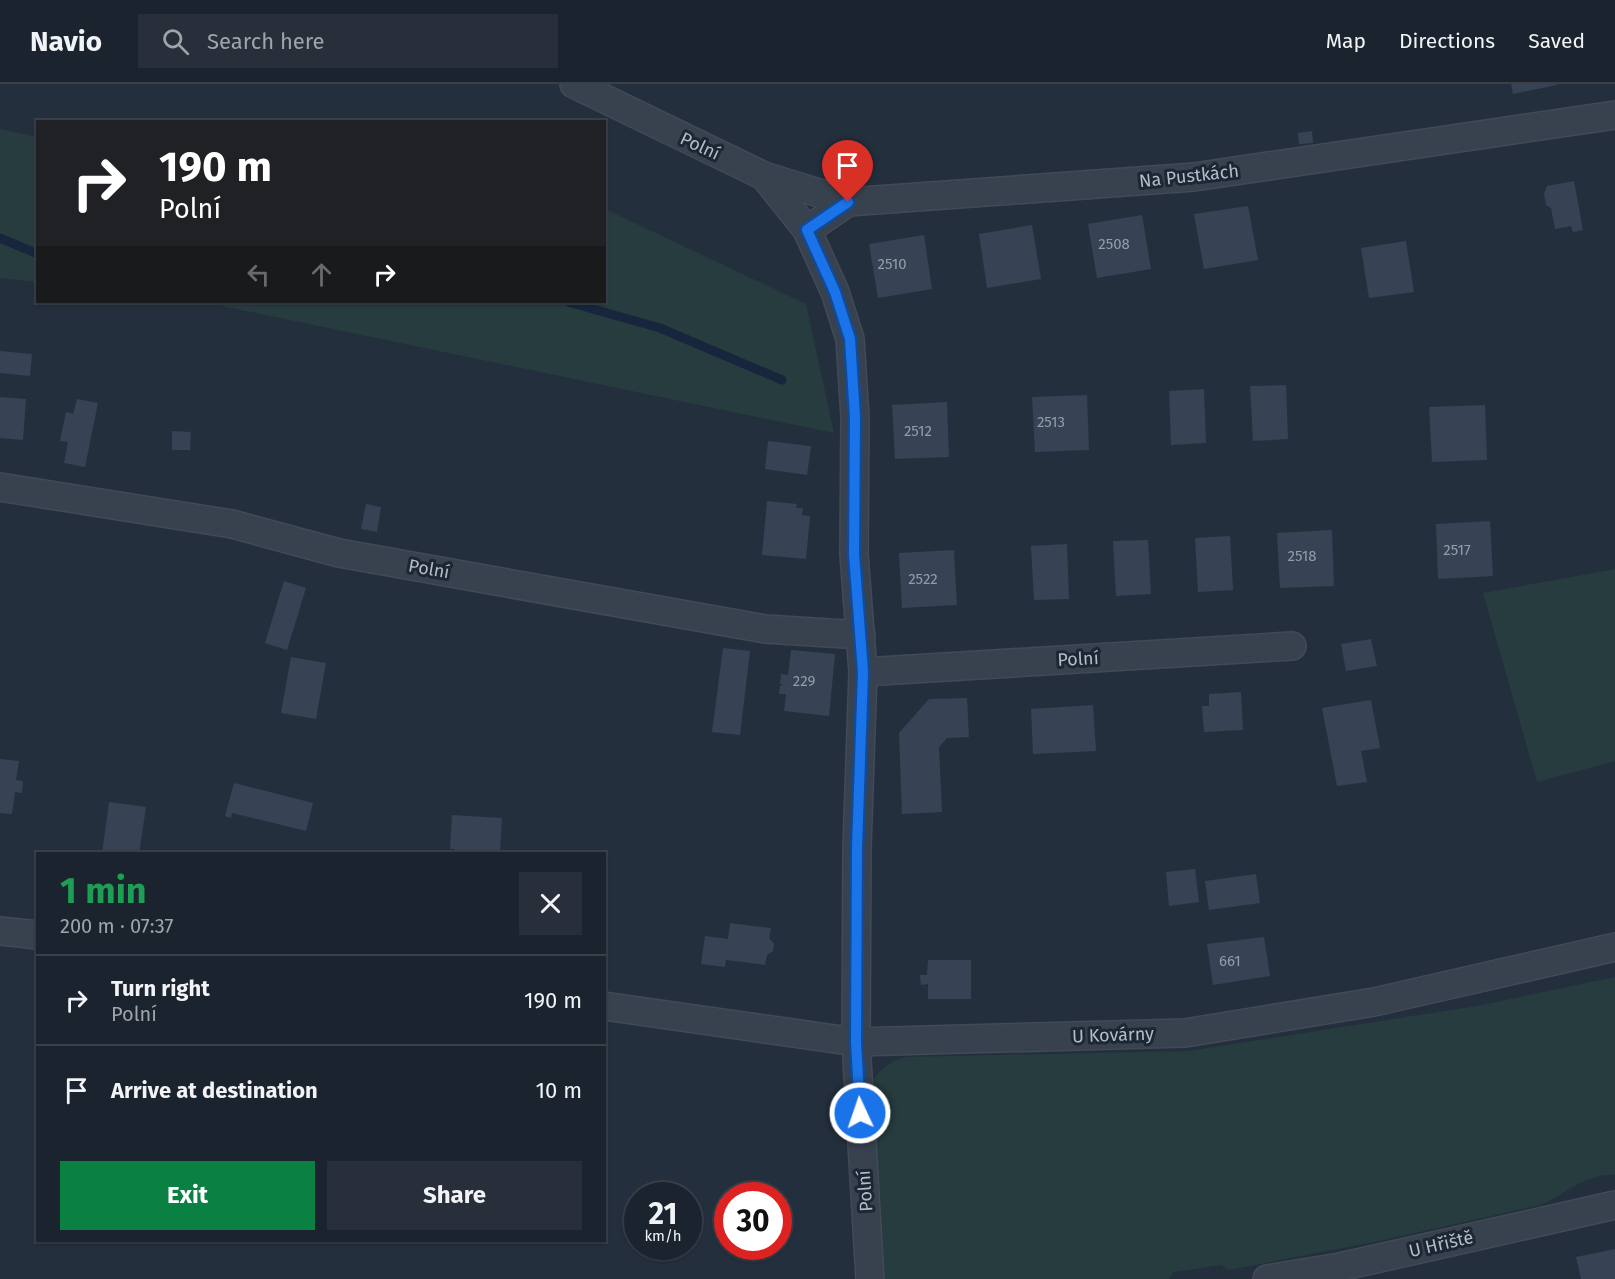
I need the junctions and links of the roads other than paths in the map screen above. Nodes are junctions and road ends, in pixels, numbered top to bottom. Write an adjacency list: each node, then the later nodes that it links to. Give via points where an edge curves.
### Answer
1 (574, 84): 3 (street, Polní)
2 (1615, 115): 4 (street, Na Pustkách, via 1194,177)
3 (764, 176): 4 (street, Na Pustkách); 5 (street, Polní)
4 (848, 202): 5 (street)
5 (807, 230): 7 (street, Polní, via 835,292 850,339 855,417 854,554)
6 (0, 487): 7 (street, Polní, via 232,524 339,553 765,629)
7 (861, 634): 9 (street, Polní)
8 (1292, 646): 9 (street, Polní)
9 (863, 672): 14 (street, Polní)
10 (0, 931): 11 (street)
11 (36, 935)
12 (1615, 947): 14 (street, U Kovárny, via 1374,1002 1185,1033)
13 (606, 1006): 14 (street, U Kovárny)
14 (856, 1042): 16 (street, Polní)
15 (1615, 1205): 17 (street, U Hřiště, via 1340,1267)
16 (870, 1279)
17 (1267, 1279)

